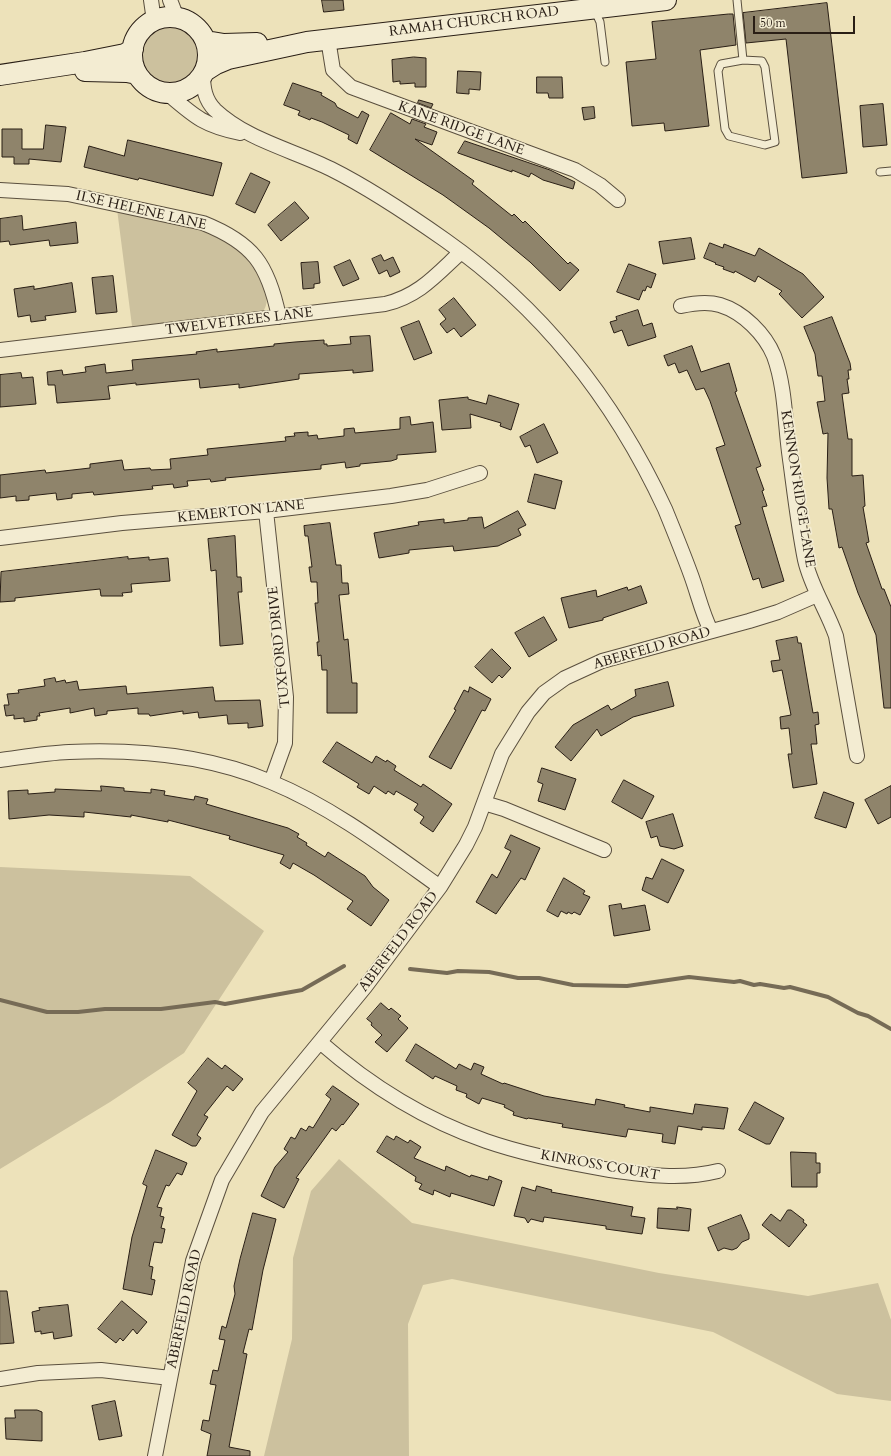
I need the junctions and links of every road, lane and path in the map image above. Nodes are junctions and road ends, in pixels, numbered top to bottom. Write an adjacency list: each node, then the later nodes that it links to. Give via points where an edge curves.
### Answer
1 (151, 0): 6 (street)
2 (666, 0): 4 (main road, RAMAH CHURCH ROAD)
3 (737, 0): 11 (lane)
4 (594, 8): 7 (main road, RAMAH CHURCH ROAD); 12 (lane, via 600,22)
5 (173, 9): 6 (main road, via 165,18); 8 (main road, via 196,27)
6 (154, 21): 10 (main road, via 139,34)
7 (328, 39): 9 (main road, RAMAH CHURCH ROAD); 22 (street, KANE RIDGE LANE, via 333,70 350,87 575,170)
8 (206, 41): 9 (main road, RAMAH CHURCH ROAD, via 224,44); 14 (main road, via 208,58)
9 (307, 42): 14 (main road, RAMAH CHURCH ROAD, via 228,59)
10 (133, 49): 13 (main road, via 116,56); 15 (main road, via 133,62)
11 (743, 60): 11 (lane, via 721,64 718,71 725,129 729,136 765,145 775,142 765,67 762,61)
12 (605, 62)
13 (35, 71): 15 (main road, via 118,71); 16 (main road)
14 (204, 73): 17 (main road, RAMAH CHURCH ROAD, via 190,88); 18 (street, via 205,96 213,108 227,120)
15 (137, 74): 17 (main road, via 155,90)
16 (0, 75)
17 (167, 93): 18 (street, via 203,123)
18 (258, 137): 23 (street, via 305,156 365,187)
19 (880, 172): 20 (lane)
20 (891, 172)
21 (0, 190): 25 (street, ILSE HELENE LANE, via 68,194 203,223 223,231 252,252 263,267 272,289)
22 (618, 200)
23 (461, 252): 25 (street, TWELVETREES LANE, via 414,294 398,301); 31 (street, via 505,287 546,328 575,361 626,435 665,509)
24 (681, 306): 30 (street, KENNON RIDGE LANE, via 699,302 720,305 743,317 762,335 774,356 784,406 806,562)
25 (278, 317): 26 (street, TWELVETREES LANE)
26 (0, 350)
27 (480, 473): 28 (street, KEMERTON LANE, via 427,490)
28 (266, 511): 29 (street, KEMERTON LANE, via 122,523); 34 (street, TUXFORD DRIVE, via 286,697 285,743)
29 (0, 538)
30 (817, 595): 31 (street, ABERFELD ROAD, via 778,612); 32 (street, KENNON RIDGE LANE, via 836,636)
31 (711, 631): 35 (street, ABERFELD ROAD, via 602,661 565,678 544,693 528,712 502,754)
32 (857, 756)
33 (0, 760): 34 (street, via 68,752 153,753 227,767)
34 (271, 782): 37 (street, via 346,822)
35 (484, 803): 36 (street); 37 (street, ABERFELD ROAD, via 466,845)
36 (604, 850)
37 (440, 888): 38 (street, ABERFELD ROAD)
38 (320, 1042): 39 (street, KINROSS COURT, via 377,1087 427,1116 485,1141 575,1164 638,1174 667,1177 693,1176); 40 (street, ABERFELD ROAD, via 262,1112 222,1180 193,1261)
39 (718, 1171)
40 (170, 1378): 41 (street, via 101,1370 38,1373); 42 (street, ABERFELD ROAD)
41 (0, 1379)
42 (155, 1456)

